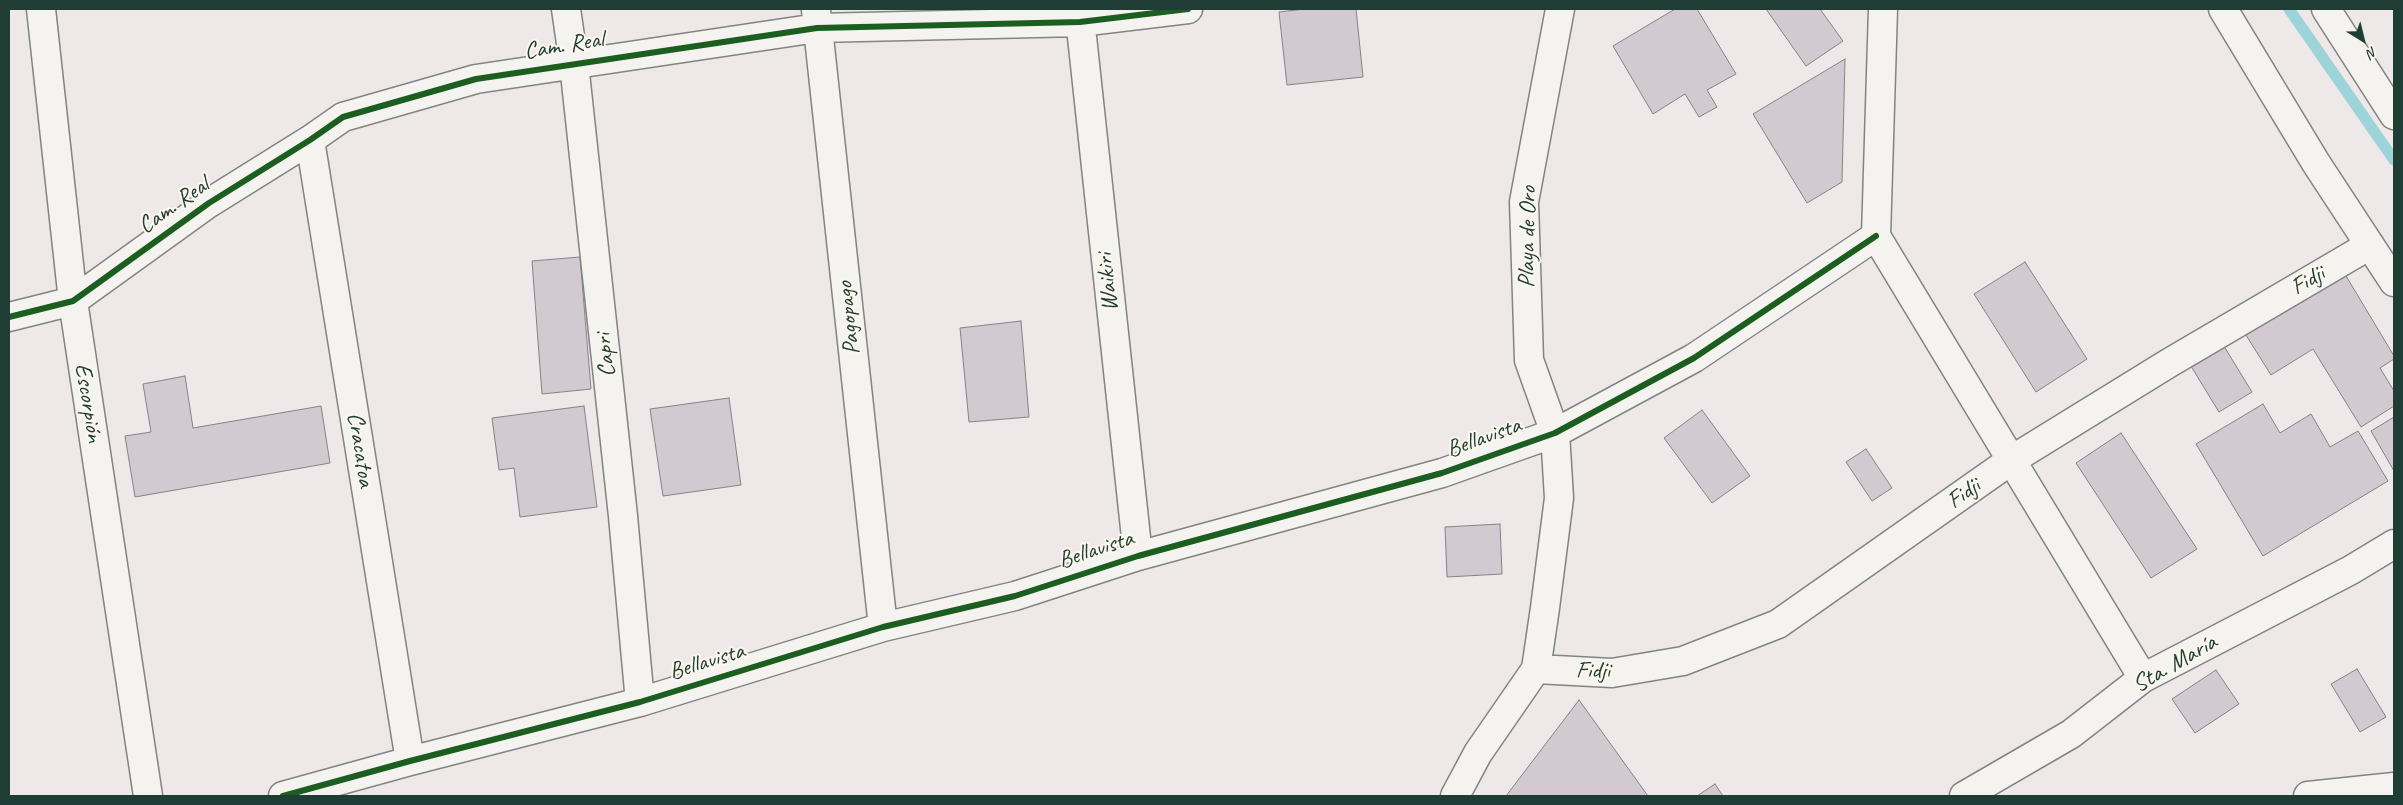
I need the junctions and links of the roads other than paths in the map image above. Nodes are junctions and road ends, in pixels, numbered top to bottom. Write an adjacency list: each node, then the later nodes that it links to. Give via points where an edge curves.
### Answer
1 (41, 9): 16 (street, Escorpión)
2 (566, 9): 10 (street, Capri)
3 (1188, 9): 8 (street, Cam. Real)
4 (1560, 9): 18 (street, Playa de Oro, via 1524,202 1530,360)
5 (1883, 9): 13 (street)
6 (2223, 9): 14 (street, via 2316,163)
7 (2326, 9): 11 (street)
8 (1079, 15): 9 (street, Cam. Real); 21 (street, Waikiri)
9 (817, 18): 10 (street, Cam. Real); 22 (street, Pagopago)
10 (574, 64): 12 (street, Cam. Real, via 476,80 343,117); 25 (street, Capri)
11 (2394, 114)
12 (310, 140): 16 (street, Cam. Real, via 209,202); 26 (street, Cracatoa)
13 (1876, 236): 18 (street, Bellavista, via 1694,358); 19 (street)
14 (2370, 244): 15 (street); 19 (street, Fidji)
15 (2394, 282)
16 (73, 301): 17 (street, Cam. Real); 28 (street, Escorpión)
17 (9, 317)
18 (1555, 433): 21 (street, Bellavista, via 1442,473); 23 (street, Playa de Oro, via 1559,498)
19 (2010, 461): 23 (street, Fidji, via 1778,624 1683,661 1612,673); 24 (street)
20 (2394, 544): 24 (street, Sta. María)
21 (1138, 556): 22 (street, Bellavista, via 1015,596)
22 (883, 627): 25 (street, Bellavista)
23 (1536, 669): 30 (street, via 1478,753)
24 (2143, 678): 31 (street, Sta. María, via 2071,734)
25 (640, 702): 26 (street, Bellavista)
26 (410, 761): 29 (street, Bellavista)
27 (2394, 787): 32 (street)
28 (148, 796)
29 (283, 796)
30 (1454, 796)
31 (1964, 796)
32 (2319, 796)

